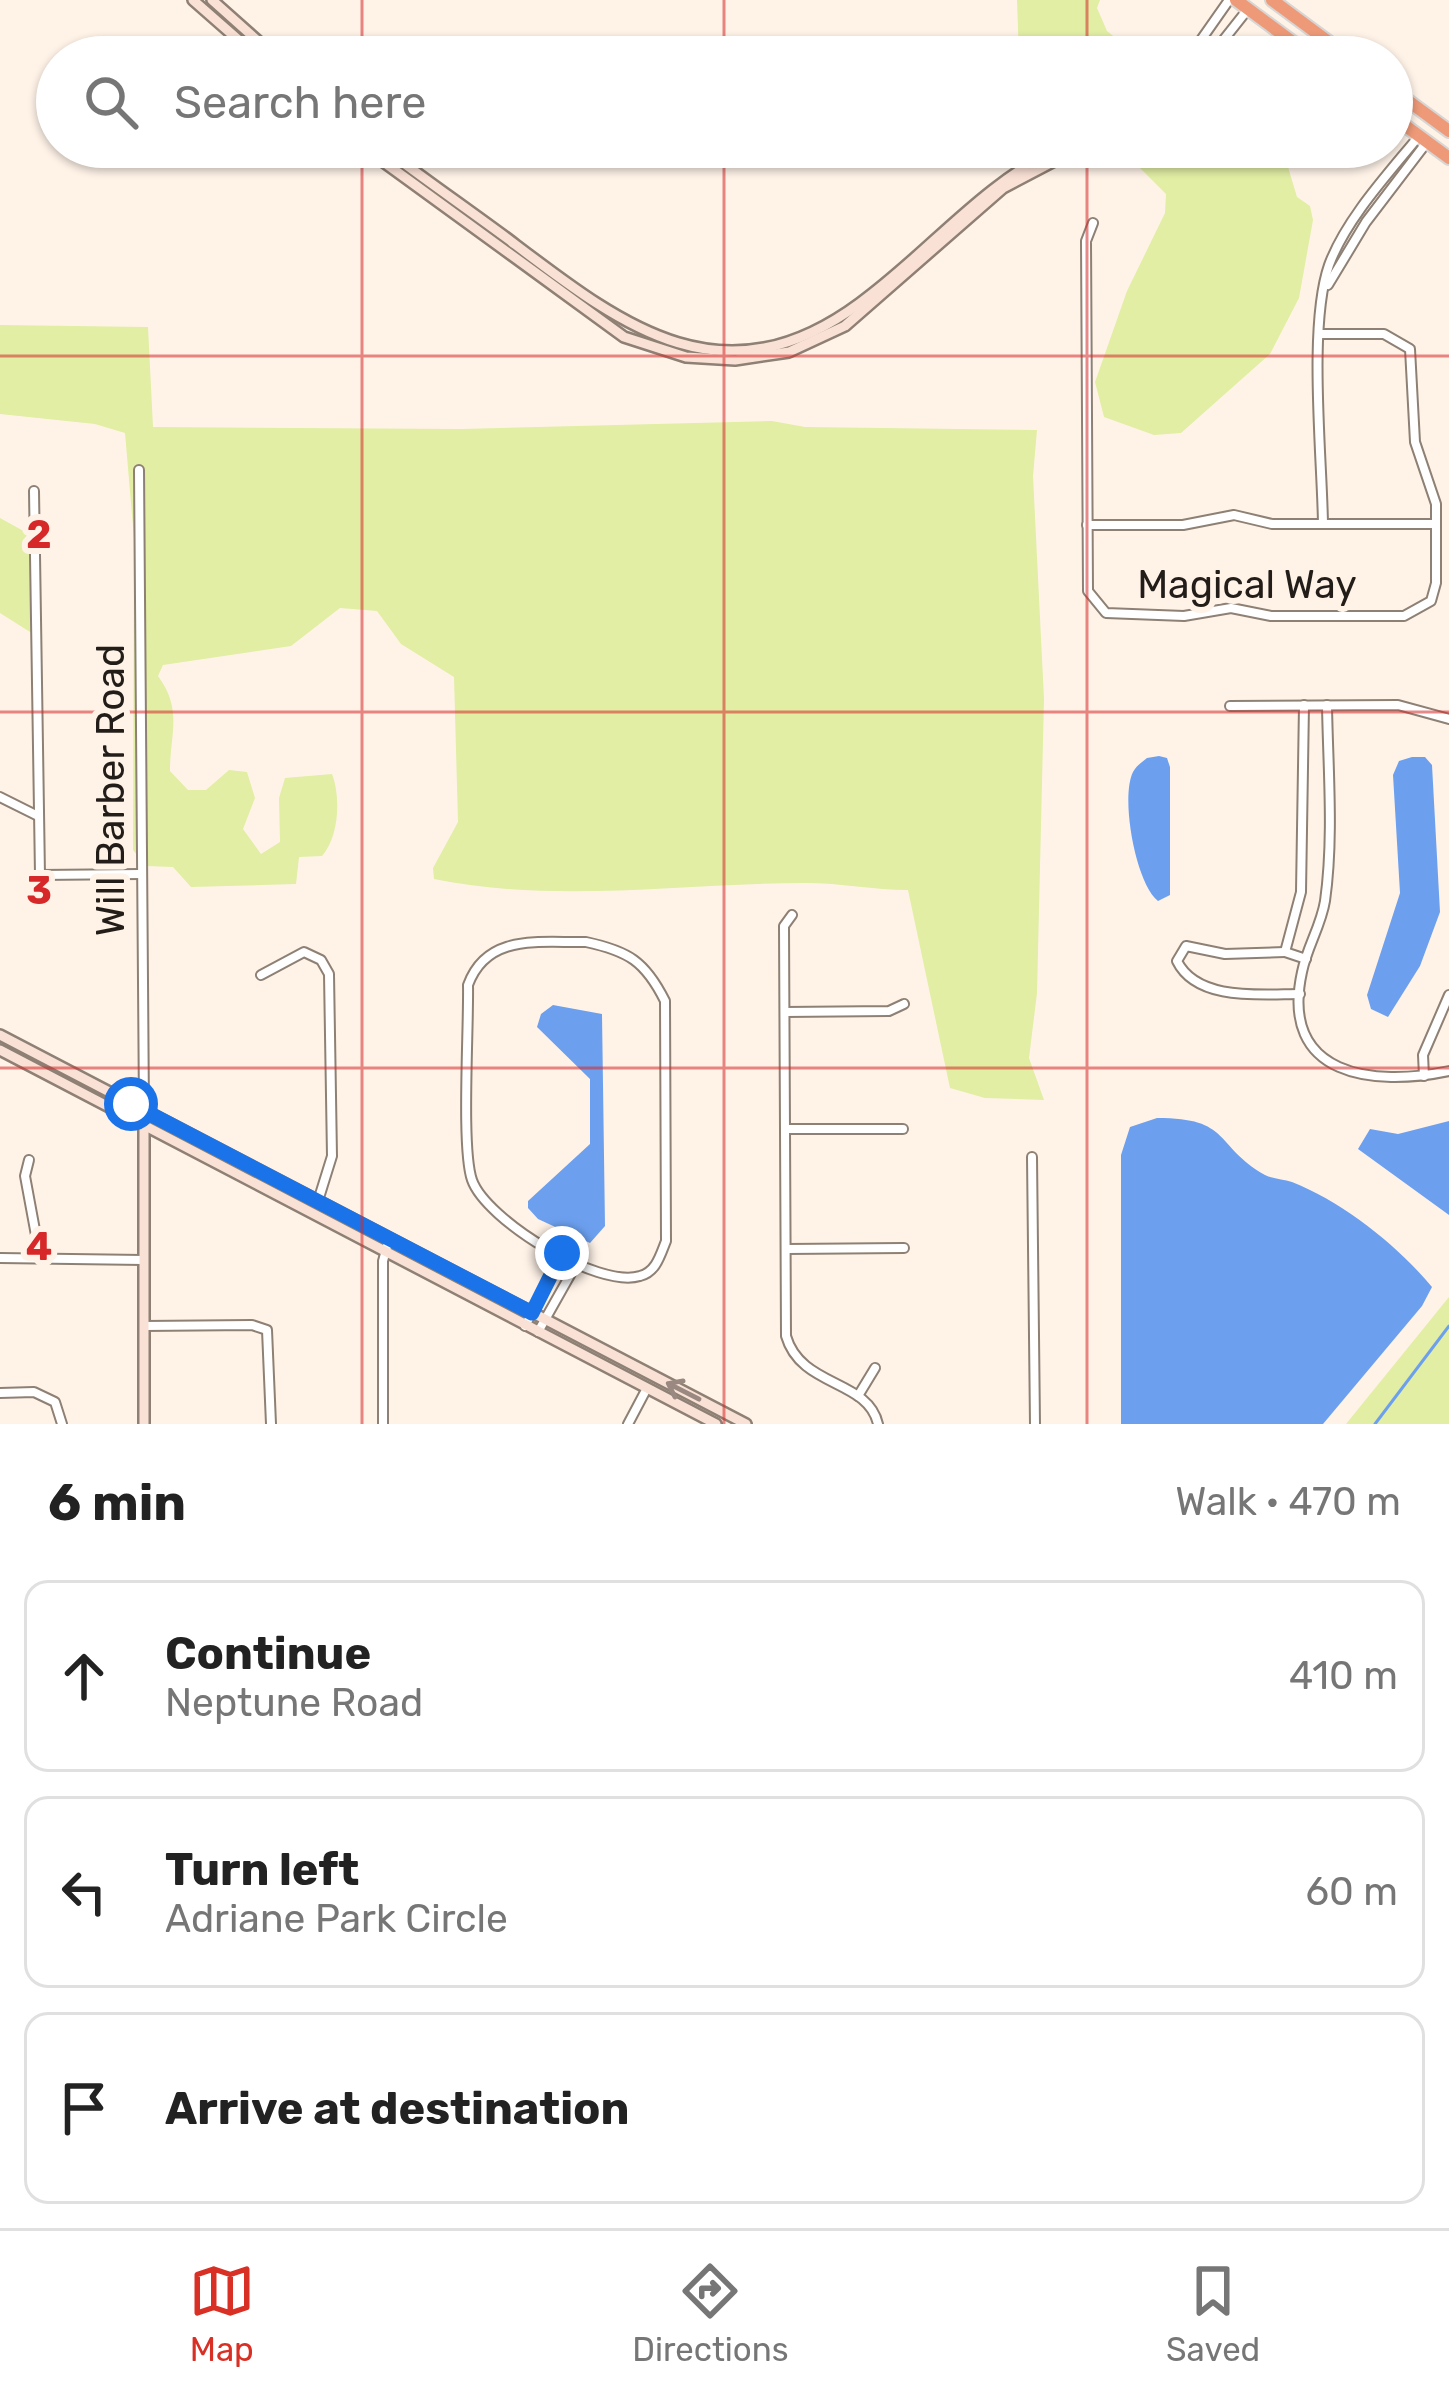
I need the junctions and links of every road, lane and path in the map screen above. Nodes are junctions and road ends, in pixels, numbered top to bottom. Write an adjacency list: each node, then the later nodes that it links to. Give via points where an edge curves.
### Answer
1 (193, 0): 5 (street)
2 (212, 0): 6 (street)
3 (1272, 0): 10 (highway)
4 (1242, 2): 7 (street); 8 (street); 9 (highway)
5 (234, 36)
6 (252, 36)
7 (1209, 36)
8 (1222, 36)
9 (1286, 36)
10 (1321, 36)
11 (1413, 104): 12 (highway)
12 (1449, 131)
13 (1413, 132): 14 (highway)
14 (1423, 139): 15 (street); 16 (highway)
15 (1413, 151)
16 (1449, 158)
17 (391, 168): 24 (street)
18 (411, 168): 23 (street)
19 (1025, 168): 26 (street, via 986,191 863,301 812,331 734,349)
20 (1041, 168): 26 (street, via 1003,188 873,307 807,345 711,360)
21 (1400, 168): 25 (street, via 1328,269)
22 (1093, 223): 31 (street, Magical Way, via 1086,241)
23 (512, 242): 24 (street); 26 (street)
24 (505, 253): 26 (street, via 604,325)
25 (1321, 334): 29 (street); 30 (street, Magical Way, via 1384,334 1410,349 1415,442)
26 (647, 340)
27 (140, 470): 38 (street, Will Barber Road)
28 (34, 491): 37 (street)
29 (1323, 524): 30 (street); 31 (street, via 1234,515 1183,525)
30 (1436, 524): 31 (street, Magical Way, via 1431,601 1404,616 1271,616 1231,608 1184,616 1106,613 1088,591)
31 (1087, 525)
32 (1304, 705): 33 (street); 34 (street); 40 (street, via 1301,892)
33 (1328, 705): 35 (street, via 1398,705); 41 (street, via 1326,884)
34 (1230, 706)
35 (1449, 719)
36 (0, 797): 37 (street)
37 (38, 816): 38 (street, via 40,874)
38 (141, 874): 51 (street, Will Barber Road)
39 (792, 915): 46 (street, via 784,926)
40 (1285, 952): 41 (street); 43 (street, via 1186,946 1177,962 1235,994)
41 (1306, 959): 43 (street)
42 (261, 976): 57 (street, via 304,952 329,974 332,1156)
43 (1300, 994): 50 (street, via 1304,1024 1331,1065 1382,1081)
44 (1449, 995): 50 (street, via 1424,1055)
45 (904, 1004): 46 (street)
46 (784, 1012): 53 (street)
47 (0, 1035): 51 (street)
48 (0, 1050): 52 (street)
49 (1449, 1071): 50 (street)
50 (1424, 1076)
51 (144, 1110): 52 (street); 57 (street)
52 (145, 1127): 61 (street); 65 (street)
53 (785, 1129): 54 (street); 60 (street)
54 (903, 1129)
55 (1032, 1157): 84 (street)
56 (29, 1160): 63 (street)
57 (318, 1202): 58 (street)
58 (389, 1239): 61 (street); 67 (street)
59 (904, 1248): 60 (street)
60 (787, 1249): 75 (street, via 791,1355)
61 (385, 1252): 70 (street); 79 (street)
62 (562, 1253): 66 (street); 66 (street, via 495,1216 470,1174 468,986 476,964 519,943 626,951 650,972 664,1001 666,1241 643,1276 615,1279); 67 (street)
63 (40, 1257): 64 (street); 65 (street)
64 (0, 1258)
65 (143, 1260): 69 (street)
66 (578, 1262): 68 (street)
67 (532, 1313): 68 (street); 70 (street)
68 (546, 1320): 71 (street); 82 (street, one-way to 68)
69 (144, 1326): 77 (street); 78 (street, via 267,1330)
70 (525, 1326): 71 (street)
71 (538, 1332): 73 (street)
72 (874, 1367): 75 (street)
73 (646, 1390): 80 (street); 81 (street)
74 (0, 1393): 76 (street, via 34,1392 55,1402)
75 (857, 1396): 83 (street)
76 (62, 1424)
77 (144, 1424)
78 (271, 1424)
79 (383, 1424)
80 (628, 1424)
81 (716, 1424)
82 (746, 1424)
83 (878, 1424)
84 (1035, 1424)

